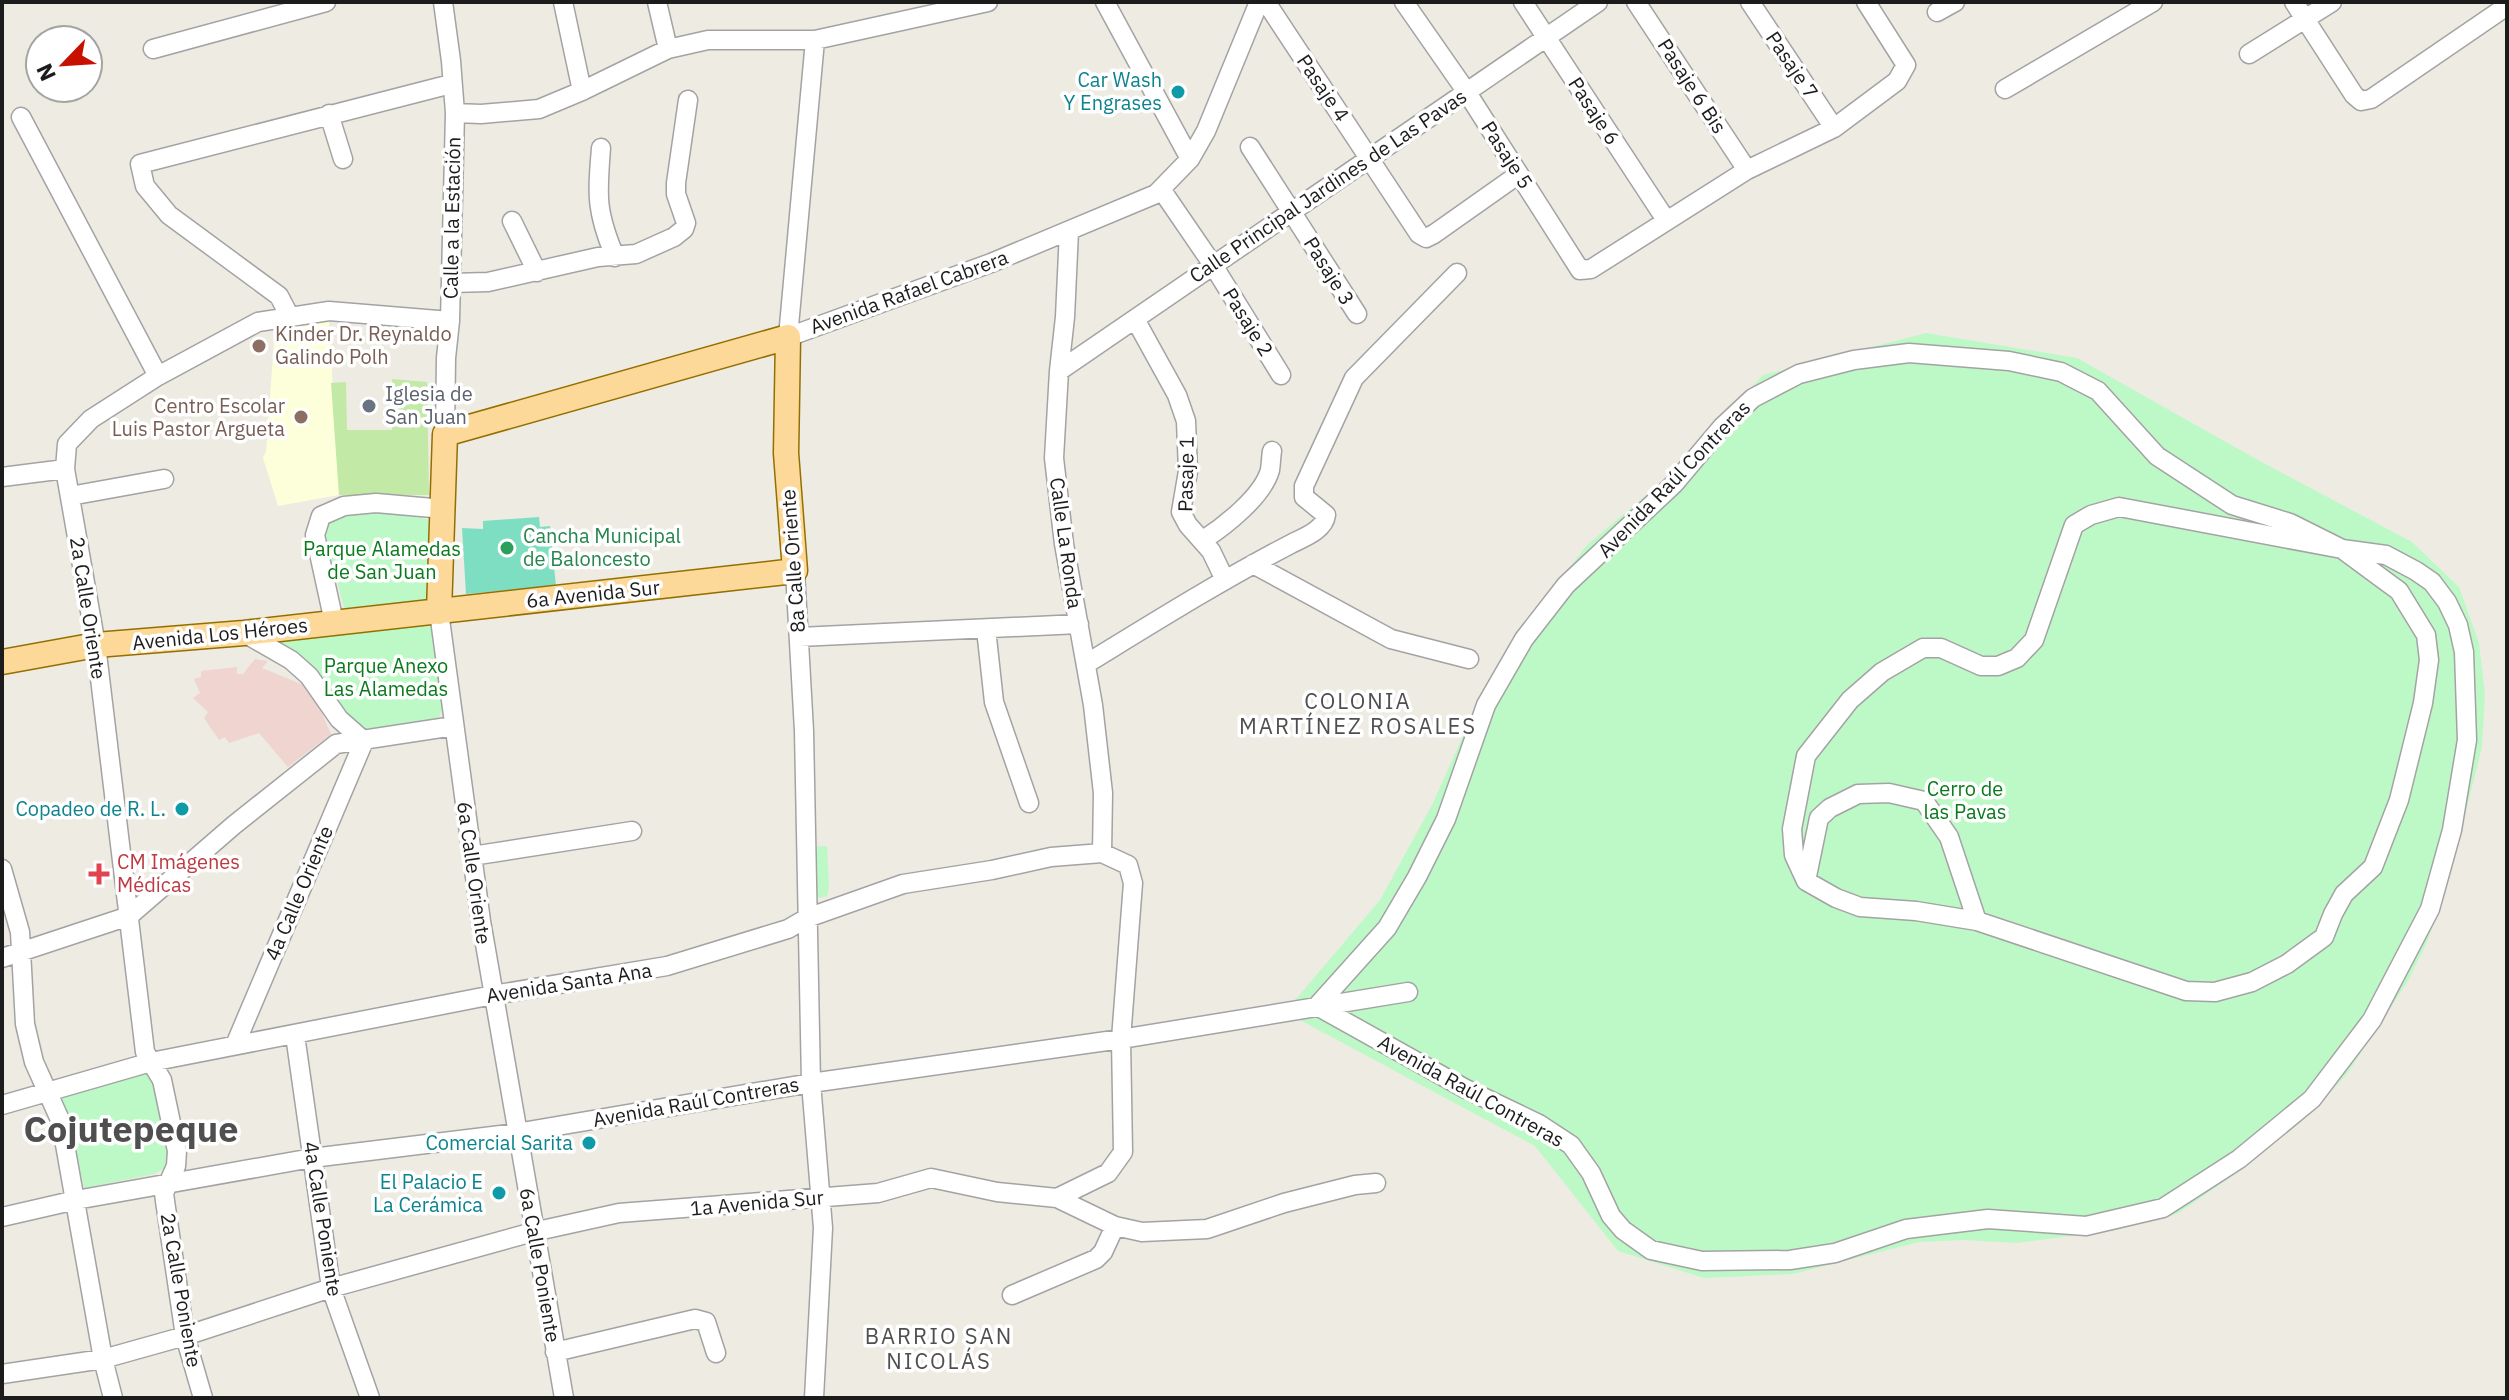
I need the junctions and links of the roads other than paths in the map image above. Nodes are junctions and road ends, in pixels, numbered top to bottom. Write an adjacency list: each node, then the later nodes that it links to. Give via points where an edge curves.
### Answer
1 (326, 2): 24 (street)
2 (443, 2): 27 (street, Calle a la Estación)
3 (563, 2): 29 (street)
4 (657, 2): 25 (street)
5 (988, 2): 23 (street)
6 (1105, 2): 40 (street)
7 (1259, 2): 40 (street, Avenida Rafael Cabrera)
8 (1266, 2): 38 (street, Pasaje 4)
9 (1404, 2): 30 (street, Pasaje 5)
10 (1523, 2): 22 (street, Pasaje 6)
11 (1598, 2): 22 (street, Calle Principal Jardines de Las Pavas)
12 (1636, 2): 41 (street, Pasaje 6 Bis)
13 (1750, 2): 35 (street, Pasaje 7)
14 (1866, 2): 35 (street, via 1906,65 1897,81)
15 (1955, 2): 20 (street)
16 (2153, 2): 28 (street)
17 (2294, 2): 21 (street)
18 (2332, 2): 21 (street)
19 (2507, 6): 21 (street, via 2361,101)
20 (1937, 12)
21 (2306, 20): 26 (street)
22 (1546, 37): 30 (street, Calle Principal Jardines de Las Pavas); 45 (street, Pasaje 6)
23 (815, 40): 25 (street, via 708,40); 57 (street, 8a Calle Oriente)
24 (153, 49)
25 (668, 49): 29 (street)
26 (2249, 54)
27 (451, 84): 32 (street, Calle a la Estación); 33 (street)
28 (2005, 89)
29 (582, 91): 32 (street, via 539,109)
30 (1466, 91): 38 (street, Calle Principal Jardines de Las Pavas); 42 (street, Pasaje 5)
31 (688, 100): 48 (street, via 676,183 684,229 636,254)
32 (455, 113): 52 (street, Calle a la Estación)
33 (329, 114): 39 (street); 54 (street, via 140,164 145,186 169,215 279,296)
34 (21, 117): 60 (street)
35 (1834, 128): 41 (street)
36 (1250, 147): 44 (street, Pasaje 3)
37 (601, 148): 48 (street, via 599,212)
38 (1370, 158): 42 (street, Pasaje 4, via 1426,238); 44 (street, Calle Principal Jardines de Las Pavas)
39 (343, 159)
40 (1190, 159): 43 (street, Avenida Rafael Cabrera)
41 (1747, 170): 45 (street)
42 (1519, 174): 45 (street, Pasaje 5, via 1580,270 1591,269)
43 (1161, 189): 47 (street, Avenida Rafael Cabrera); 49 (street, Pasaje 2)
44 (1292, 211): 49 (street, Calle Principal Jardines de Las Pavas); 53 (street, Pasaje 3)
45 (1666, 220)
46 (512, 221): 50 (street)
47 (1069, 231): 57 (street, Avenida Rafael Cabrera); 58 (street, Calle La Ronda)
48 (615, 257): 50 (street)
49 (1213, 265): 55 (street, Calle Principal Jardines de Las Pavas); 59 (street, Pasaje 2)
50 (537, 272): 52 (street)
51 (1457, 273): 70 (street, via 1354,378 1304,486 1304,497 1326,515 1324,522)
52 (451, 283): 56 (street, Calle a la Estación)
53 (1357, 314)
54 (290, 317): 56 (street, 2a Calle Oriente, via 329,311); 60 (street, 2a Calle Oriente, via 258,322)
55 (1135, 319): 58 (street, Calle Principal Jardines de Las Pavas); 68 (street, Pasaje 1, via 1186,421 1188,471 1181,512)
56 (450, 321): 61 (street, Calle a la Estación)
57 (788, 337): 61 (main road, Avenida Rafael Cabrera); 71 (main road, 8a Calle Oriente, via 786,453)
58 (1059, 371): 75 (street, Calle La Ronda, via 1054,458)
59 (1281, 375)
60 (158, 376): 63 (street, 2a Calle Oriente, via 91,419 67,444)
61 (445, 434): 67 (main road)
62 (1272, 451): 68 (street, via 1269,473 1250,501)
63 (65, 469): 64 (street); 66 (street, 2a Calle Oriente)
64 (2, 477)
65 (164, 479): 66 (street)
66 (70, 496): 79 (street, 2a Calle Oriente)
67 (444, 509): 73 (main road); 74 (street, via 376,503 344,506 321,516 315,535)
68 (1203, 540): 72 (street, Pasaje 1)
69 (2342, 549): 90 (street, Avenida Raúl Contreras, via 2119,507 2074,525 2034,640 2017,658 1981,666 1941,648 1923,648 1882,672 1850,700 1806,756 1792,829 1794,855); 93 (street, Avenida Raúl Contreras, via 2399,591 2426,635 2429,660 2399,800 2373,867 2344,894 2324,937 2252,982 2215,992 2186,991); 98 (street, Avenida Raúl Contreras, via 2290,523 2232,505 2157,456 2098,391 2061,372 2009,361 1909,353 1799,374 1753,398 1732,417 1674,484 1566,585 1524,639 1486,705 1446,819 1417,877 1387,928); 98 (street, Avenida Raúl Contreras, via 2386,555 2416,571 2432,582 2458,625 2467,740 2452,830 2423,923 2372,1020 2312,1099 2239,1159 2163,1208 2086,1226 1988,1219 1906,1229 1835,1253 1790,1260 1702,1261 1651,1250 1611,1216 1571,1145)
70 (1253, 564): 72 (street); 80 (street, via 1391,639)
71 (795, 571): 73 (main road, 6a Avenida Sur); 78 (street, 8a Calle Oriente)
72 (1225, 580): 82 (street)
73 (439, 612): 74 (main road, Avenida Los Héroes); 83 (street, 6a Calle Oriente)
74 (334, 622): 77 (main road, Avenida Los Héroes)
75 (1079, 624): 76 (street); 82 (street, Calle La Ronda)
76 (986, 629): 78 (street); 85 (street, via 994,702)
77 (244, 633): 79 (main road, Avenida Los Héroes); 84 (street, via 309,676 339,719)
78 (799, 637): 92 (street, 8a Calle Oriente)
79 (96, 645): 81 (main road, Avenida Los Héroes); 91 (street, 2a Calle Oriente)
80 (1469, 659)
81 (2, 662)
82 (1086, 664): 87 (street, Calle La Ronda, via 1103,793)
83 (454, 726): 84 (street); 88 (street, 6a Calle Oriente)
84 (364, 741): 91 (street, via 330,748); 101 (street, 4a Calle Oriente)
85 (1029, 803)
86 (632, 831): 88 (street)
87 (1102, 853): 92 (street, Avenida Santa Ana, via 903,884); 100 (street, Avenida Santa Ana, via 1128,865 1133,883)
88 (472, 856): 97 (street, 6a Calle Oriente)
89 (2, 869): 94 (street)
90 (1806, 881): 93 (street, Avenida Raúl Contreras, via 1860,907); 93 (street, via 1819,818 1830,808 1858,794 1889,793 1924,801 1949,837)
91 (129, 916): 94 (street); 102 (street, 2a Calle Oriente, via 145,1052)
92 (807, 918): 97 (street, Avenida Santa Ana, via 788,929 667,966); 103 (street, 8a Calle Oriente)
93 (1977, 921)
94 (22, 953): 95 (street); 104 (street, via 25,1024)
95 (2, 958)
96 (1408, 992): 98 (street, Avenida Raúl Contreras)
97 (493, 995): 99 (street, Avenida Santa Ana); 106 (street, 6a Calle Oriente)
98 (1317, 1006): 100 (street, Avenida Raúl Contreras)
99 (295, 1035): 101 (street, Avenida Santa Ana); 107 (street, 4a Calle Poniente)
100 (1121, 1039): 103 (street, Avenida Raúl Contreras); 111 (street, via 1123,1152 1108,1173)
101 (235, 1045): 102 (street, Avenida Santa Ana)
102 (151, 1062): 104 (street, Avenida Santa Ana); 108 (street, 2a Calle Oriente, via 168,1098 177,1151)
103 (811, 1083): 106 (street, Avenida Raúl Contreras); 110 (street, 8a Calle Oriente)
104 (48, 1092): 105 (street, Avenida Santa Ana); 112 (street, via 61,1122)
105 (2, 1105)
106 (516, 1133): 107 (street, Avenida Raúl Contreras); 115 (street, 6a Calle Poniente)
107 (312, 1158): 108 (street, Avenida Raúl Contreras); 116 (street, 4a Calle Poniente)
108 (170, 1183): 112 (street, Avenida Raúl Contreras); 118 (street, 2a Calle Poniente, via 164,1193)
109 (1376, 1183): 114 (street, via 1284,1203 1207,1229 1142,1232)
110 (820, 1197): 111 (street, 1a Avenida Sur, via 878,1193 931,1178); 115 (street, 1a Avenida Sur, via 619,1213); 127 (street, 8a Calle Oriente)
111 (1057, 1198): 114 (street)
112 (76, 1200): 113 (street, Avenida Raúl Contreras); 121 (street)
113 (2, 1217)
114 (1115, 1226): 117 (street, via 1096,1259)
115 (533, 1232): 116 (street, 1a Avenida Sur); 119 (street, 6a Calle Poniente)
116 (331, 1288): 118 (street, 1a Avenida Sur); 125 (street, 4a Calle Poniente)
117 (1012, 1295)
118 (185, 1336): 121 (street, 1a Avenida Sur); 124 (street, 2a Calle Poniente)
119 (555, 1352): 120 (street, via 695,1319 706,1322); 126 (street, 6a Calle Poniente)
120 (716, 1353)
121 (103, 1359): 122 (street, 1a Avenida Sur); 123 (street)
122 (2, 1374)
123 (113, 1398)
124 (203, 1398)
125 (370, 1398)
126 (564, 1398)
127 (814, 1398)

